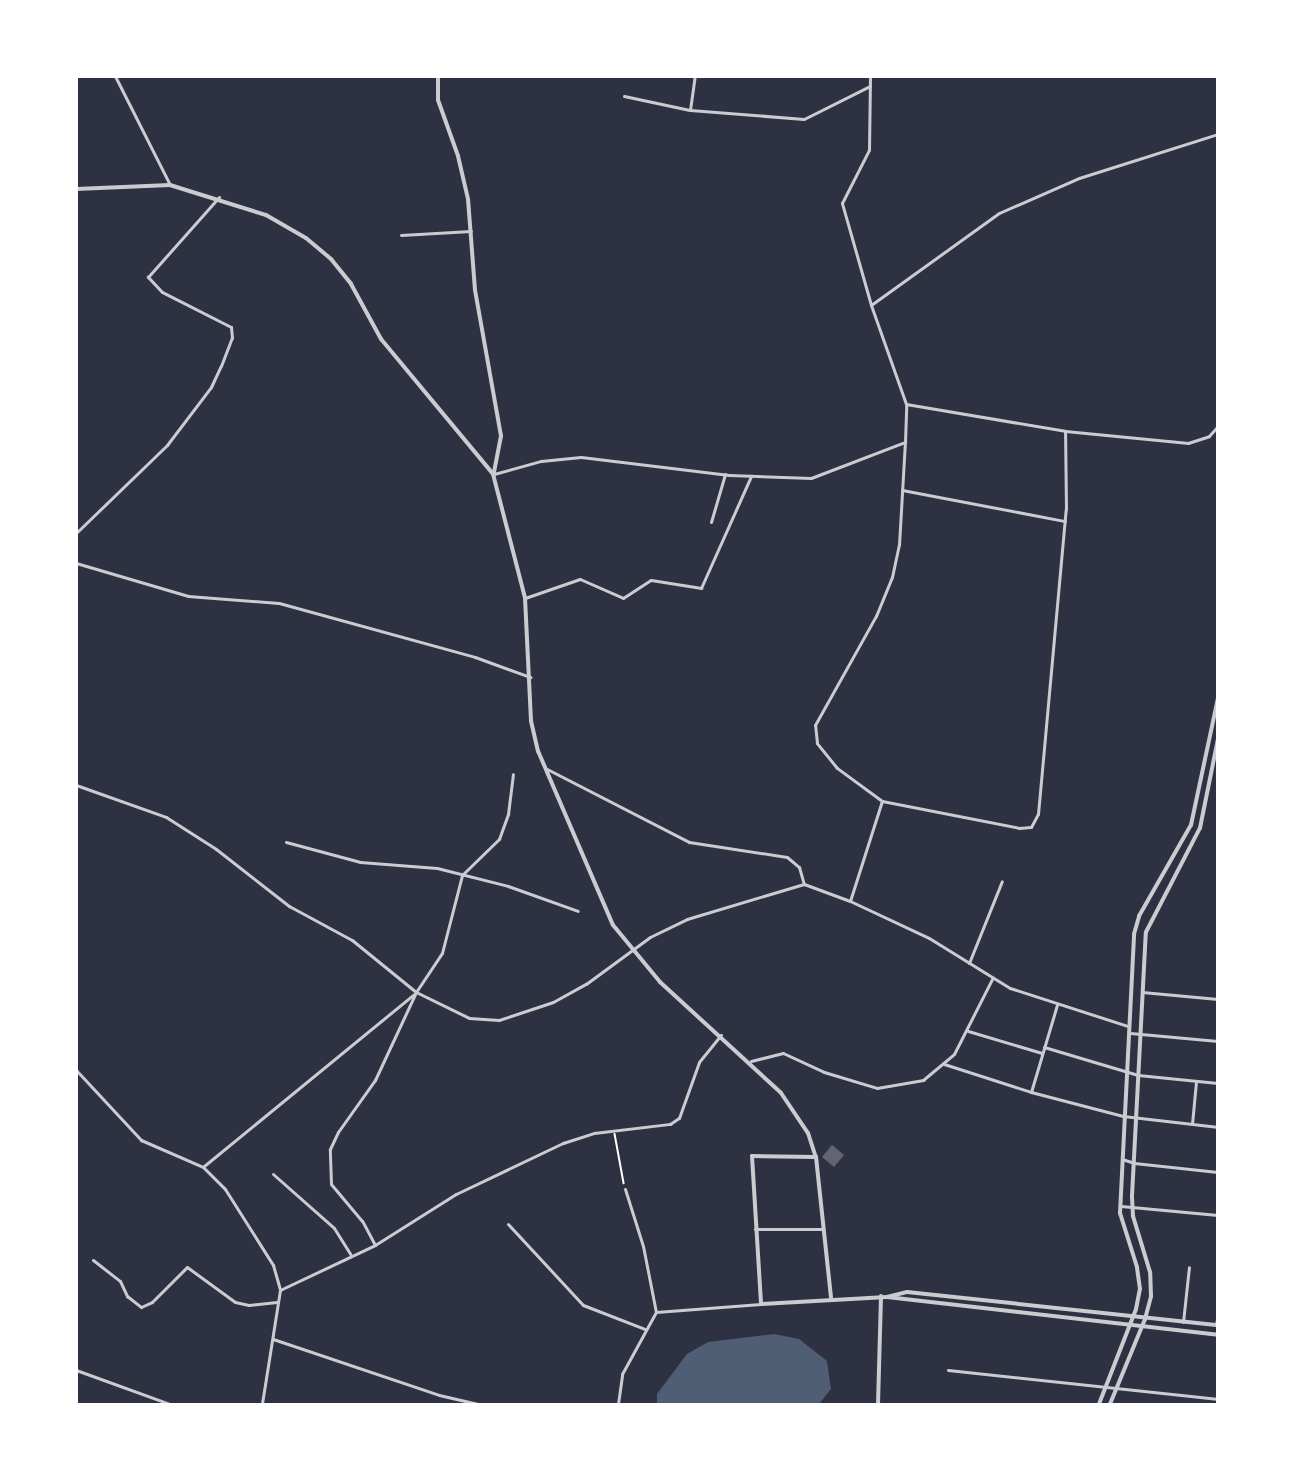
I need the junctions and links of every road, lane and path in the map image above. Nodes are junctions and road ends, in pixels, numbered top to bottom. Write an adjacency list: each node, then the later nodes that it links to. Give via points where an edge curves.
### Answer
1 (115, 76): 9 (street)
2 (438, 76): 12 (street, via 438,100 464,177)
3 (695, 76): 7 (street)
4 (870, 76): 5 (street)
5 (870, 86): 7 (street, via 804,119); 14 (street, via 869,150 842,203)
6 (624, 96): 7 (street)
7 (690, 110)
8 (1218, 134): 14 (street, via 1079,178 999,213)
9 (170, 184): 10 (street); 11 (street)
10 (76, 189)
11 (219, 197): 19 (street, via 266,215 306,238 331,259 351,284 381,339); 25 (street, via 148,277 162,292 231,327 232,338 221,366 212,387 167,445)
12 (471, 231): 13 (street); 19 (street, via 476,298 501,436)
13 (401, 235)
14 (871, 305): 15 (street)
15 (906, 404): 17 (street); 18 (street)
16 (1218, 426): 17 (street, via 1209,436 1188,443)
17 (1065, 431): 23 (street)
18 (905, 442): 21 (street, via 811,478); 22 (street)
19 (494, 474): 20 (street, via 541,461 581,457); 27 (street)
20 (725, 474): 21 (street); 24 (street)
21 (750, 476): 27 (street, via 701,588 651,580 622,598 580,579)
22 (902, 490): 23 (street); 34 (street, via 892,577 876,616 824,704 814,735 837,768)
23 (1065, 520): 34 (street, via 1038,814 1030,826 947,817)
24 (711, 522)
25 (76, 533)
26 (76, 563): 28 (street, via 188,596 279,603 475,657)
27 (525, 598): 28 (street)
28 (530, 677): 31 (street, via 531,721)
29 (1218, 698): 48 (street, via 1191,825 1139,916 1134,933)
30 (1218, 739): 44 (street, via 1200,828 1146,932)
31 (547, 769): 38 (street, via 689,842 787,857 799,867); 41 (street, via 613,925)
32 (513, 774): 36 (street, via 508,814 499,839)
33 (76, 785): 45 (street, via 166,817 216,849 289,906 352,940)
34 (882, 801): 39 (street)
35 (286, 842): 36 (street, via 360,862 437,868)
36 (462, 875): 40 (street, via 537,895); 45 (street, via 446,944)
37 (1002, 881): 42 (street)
38 (804, 884): 39 (street); 41 (street, via 687,919 650,937)
39 (850, 901): 42 (street, via 929,938)
40 (578, 911)
41 (633, 951): 45 (street, via 553,1002 499,1020 469,1018); 52 (street, via 660,982)
42 (969, 963): 43 (street)
43 (992, 979): 47 (street); 49 (street)
44 (1142, 992): 46 (street); 51 (street)
45 (416, 993): 72 (street); 82 (street, via 375,1080 330,1149 331,1184 362,1221)
46 (1218, 999)
47 (1057, 1005): 48 (street); 54 (street)
48 (1128, 1026): 50 (street)
49 (968, 1031): 55 (street); 57 (street)
50 (1128, 1033): 51 (street); 59 (street)
51 (1139, 1034): 53 (street); 60 (street)
52 (721, 1035): 56 (street); 68 (street, via 699,1062 679,1118 660,1128)
53 (1218, 1041)
54 (1044, 1047): 55 (street); 59 (street)
55 (1042, 1053): 63 (street)
56 (750, 1061): 57 (street, via 783,1053 824,1072 877,1088 923,1080); 69 (street, via 781,1093 808,1133)
57 (944, 1064): 63 (street)
58 (76, 1070): 72 (street, via 141,1140)
59 (1126, 1071): 60 (street); 64 (street)
60 (1138, 1075): 61 (street); 65 (street)
61 (1196, 1082): 62 (street); 66 (street)
62 (1218, 1083)
63 (1031, 1092): 64 (street)
64 (1123, 1116): 65 (street); 70 (street)
65 (1136, 1118): 66 (street); 71 (street)
66 (1191, 1124): 67 (street)
67 (1218, 1127)
68 (614, 1131): 75 (path); 82 (street, via 563,1143 520,1161 456,1194)
69 (816, 1157): 80 (street, via 752,1156); 81 (street)
70 (1122, 1159): 71 (street); 76 (street)
71 (1134, 1163): 73 (street); 77 (street)
72 (203, 1167): 86 (street, via 241,1213 273,1265)
73 (1218, 1172)
74 (273, 1174): 83 (street, via 334,1228)
75 (626, 1189): 92 (street)
76 (1120, 1206): 77 (street); 94 (street, via 1140,1289)
77 (1132, 1207): 78 (street); 95 (street, via 1150,1272)
78 (1218, 1215)
79 (508, 1224): 100 (street, via 583,1305)
80 (755, 1229): 81 (street); 91 (street)
81 (822, 1229): 89 (street)
82 (375, 1245): 83 (street)
83 (350, 1254): 86 (street)
84 (93, 1260): 90 (street, via 120,1281 127,1296 141,1307 152,1302 188,1267 236,1302)
85 (1189, 1268): 96 (street)
86 (280, 1290): 90 (street)
87 (881, 1296): 88 (street); 89 (street); 112 (street)
88 (887, 1297): 94 (street, via 907,1292); 98 (street)
89 (831, 1298): 91 (street)
90 (277, 1302): 102 (street)
91 (761, 1304): 92 (street)
92 (657, 1312): 100 (street)
93 (1218, 1313): 97 (street)
94 (1133, 1318): 95 (street); 98 (street)
95 (1145, 1319): 96 (street); 99 (street)
96 (1183, 1322): 97 (street)
97 (1217, 1325)
98 (1130, 1326): 99 (street); 105 (street)
99 (1142, 1328): 101 (street); 106 (street)
100 (645, 1329): 111 (street, via 622,1374)
101 (1218, 1335)
102 (273, 1339): 109 (street); 110 (street, via 439,1395)
103 (76, 1370): 108 (street)
104 (948, 1370): 105 (street)
105 (1106, 1387): 106 (street); 113 (street)
106 (1117, 1388): 107 (street); 114 (street)
107 (1218, 1399)
108 (170, 1404)
109 (262, 1404)
110 (478, 1404)
111 (618, 1404)
112 (878, 1404)
113 (1099, 1404)
114 (1110, 1404)

